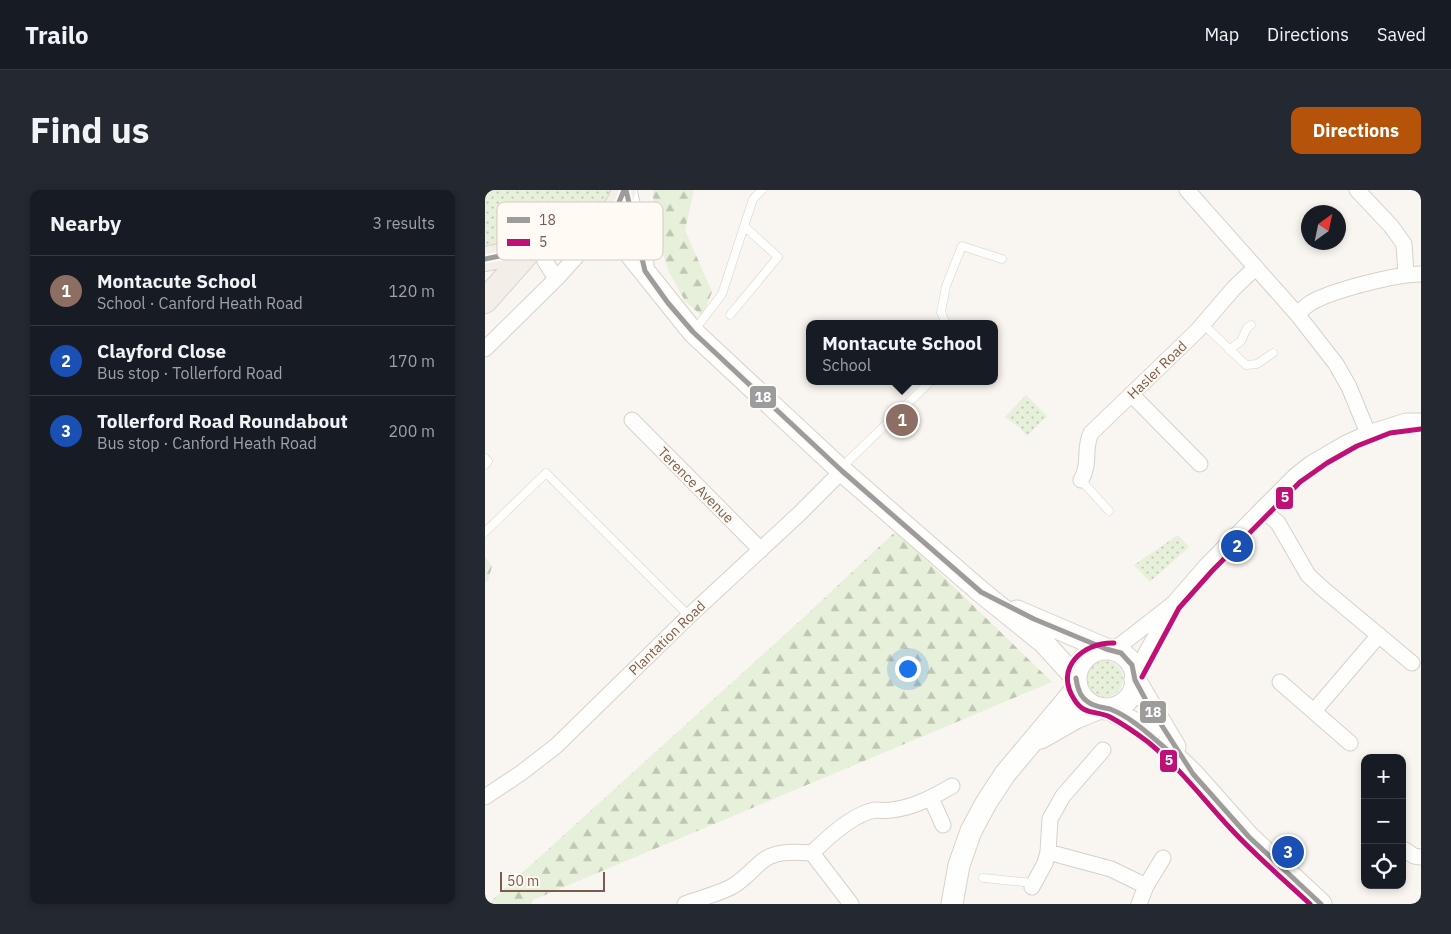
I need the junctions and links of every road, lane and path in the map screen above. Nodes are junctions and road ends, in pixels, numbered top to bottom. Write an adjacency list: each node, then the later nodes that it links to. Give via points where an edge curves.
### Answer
1 (625, 190): 5 (main road)
2 (762, 190): 6 (lane, via 753,199)
3 (1187, 190): 13 (street)
4 (1357, 190): 15 (street, via 1404,244)
5 (620, 202)
6 (744, 226): 19 (lane, via 778,257); 23 (lane, via 723,294)
7 (1002, 259): 20 (lane, via 962,246 947,286 941,312)
8 (524, 260): 17 (main road)
9 (544, 260): 16 (street)
10 (574, 260): 16 (street)
11 (636, 260): 14 (main road)
12 (642, 260): 14 (main road)
13 (1255, 268): 18 (street); 21 (street, Hasler Road)
14 (645, 271): 23 (main road)
15 (1414, 274): 18 (street, via 1339,292 1312,302)
16 (556, 279): 24 (street)
17 (485, 301)
18 (1297, 314): 31 (street, via 1336,364)
19 (730, 315)
20 (944, 320)
21 (1203, 324): 25 (lane); 28 (street, Hasler Road)
22 (1251, 325): 25 (lane, via 1241,341)
23 (693, 332): 35 (main road)
24 (485, 349)
25 (1229, 350): 26 (lane, via 1249,366)
26 (1273, 353)
27 (927, 385): 35 (lane, via 848,461)
28 (1132, 394): 34 (street); 36 (street, Hasler Road, via 1091,433 1087,441 1086,472)
29 (632, 420): 40 (street, Terence Avenue)
30 (1421, 421): 31 (street, via 1405,421)
31 (1367, 433): 37 (street, via 1310,464)
32 (485, 458): 33 (lane, via 488,461)
33 (485, 464)
34 (1199, 464)
35 (842, 471): 40 (street, Plantation Road); 41 (main road)
36 (1081, 480): 38 (lane)
37 (1262, 509): 42 (street); 44 (street, via 1285,532 1308,575)
38 (1109, 512)
39 (485, 532): 43 (lane, via 546,473)
40 (761, 550): 43 (street, Plantation Road)
41 (981, 592): 45 (main road); 49 (main road, via 1043,642)
42 (1173, 604): 45 (street); 47 (street)
43 (689, 616): 57 (street, Plantation Road, via 556,746)
44 (1379, 635): 46 (street); 51 (street)
45 (1110, 650): 47 (main road, via 1127,659); 49 (main road, via 1089,654 1077,669)
46 (1412, 663)
47 (1135, 677): 50 (main road, via 1130,696 1117,707); 55 (main road)
48 (1280, 682): 51 (street)
49 (1076, 683): 50 (main road, via 1086,701); 52 (main road)
50 (1104, 708): 52 (main road, via 1052,730); 55 (main road, via 1135,724)
51 (1313, 711): 53 (street)
52 (1032, 743): 70 (main road, via 1005,774 971,831 959,865)
53 (1350, 743)
54 (1103, 750): 61 (street, via 1063,796 1050,819)
55 (1193, 774): 72 (main road, via 1249,837)
56 (952, 786): 58 (street)
57 (485, 798)
58 (931, 798): 59 (street); 62 (street, via 911,806 874,810 849,822 826,838)
59 (943, 825)
60 (1406, 851): 63 (street)
61 (1048, 852): 66 (street); 67 (street, via 1111,869)
62 (812, 853): 68 (street); 69 (street, via 776,854 762,861 732,887)
63 (1421, 857)
64 (1163, 858): 67 (street)
65 (983, 878): 66 (lane)
66 (1033, 885)
67 (1146, 886): 71 (street)
68 (845, 902)
69 (692, 903)
70 (952, 904)
71 (1139, 904)
72 (1321, 904)

